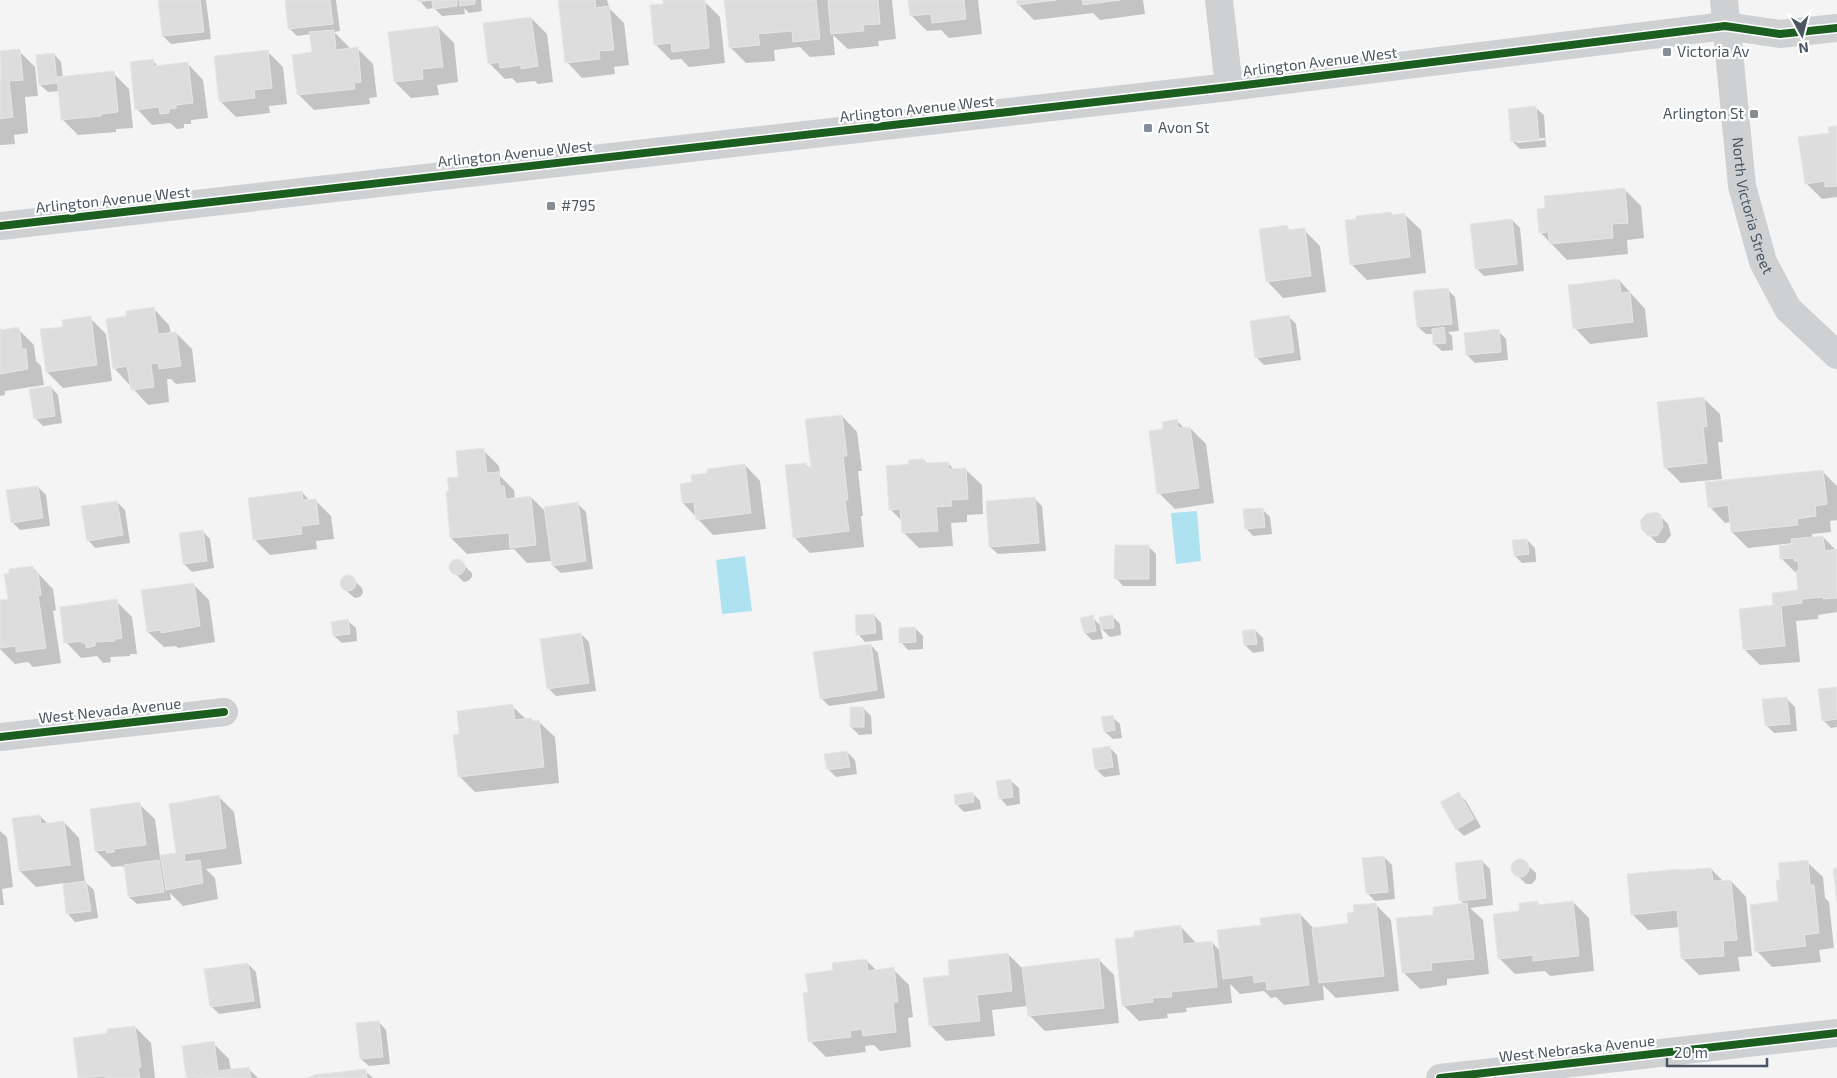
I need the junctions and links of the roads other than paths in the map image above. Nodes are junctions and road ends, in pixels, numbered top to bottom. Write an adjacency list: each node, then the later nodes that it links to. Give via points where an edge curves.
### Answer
1 (1219, 0): 4 (street)
2 (1724, 13): 3 (street, Arlington Avenue West, via 1780,34); 4 (street, Arlington Avenue West); 6 (street, North Victoria Street, via 1742,186 1763,262 1788,309)
3 (1837, 28)
4 (1229, 87): 5 (street, Arlington Avenue West)
5 (0, 226)
6 (1837, 355)
7 (224, 712): 8 (street, West Nevada Avenue)
8 (0, 737)
9 (1837, 1033): 10 (street, West Nebraska Avenue)
10 (1440, 1078)

